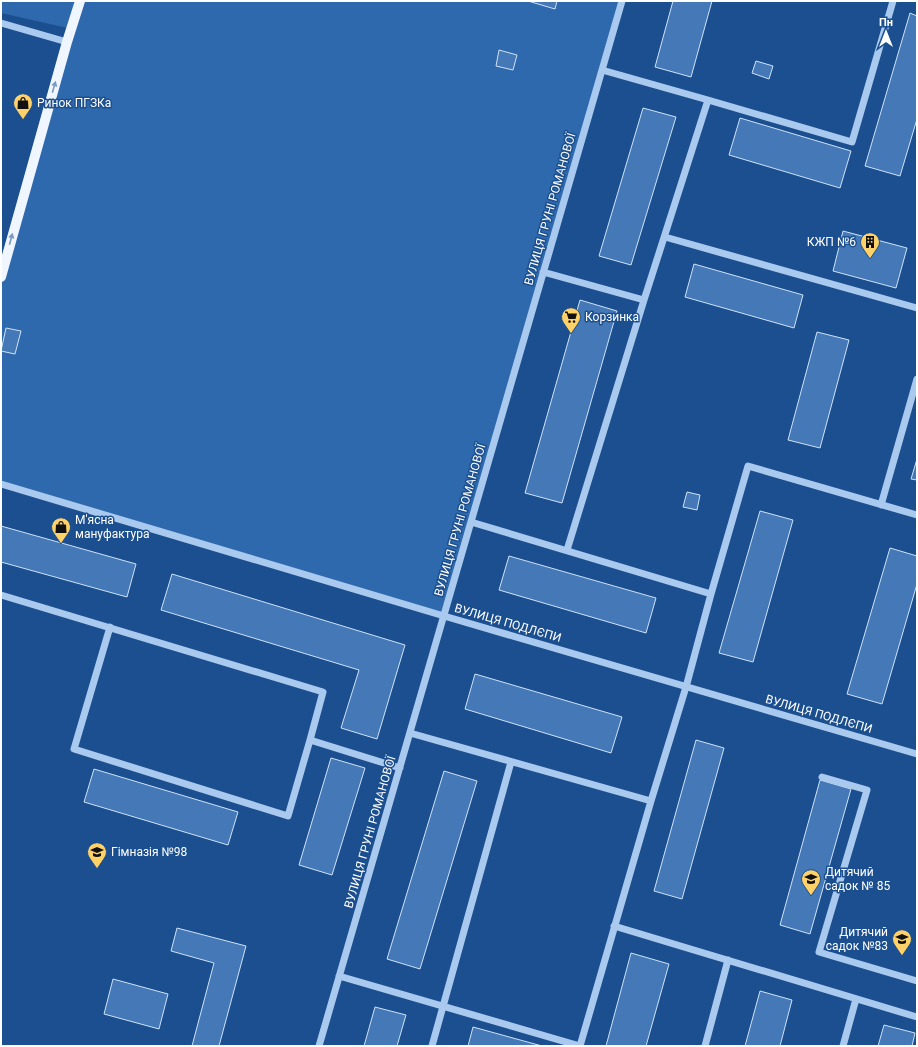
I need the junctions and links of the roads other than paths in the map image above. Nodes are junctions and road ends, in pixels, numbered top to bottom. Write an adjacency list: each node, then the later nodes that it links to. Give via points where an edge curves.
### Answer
1 (80, 1): 5 (main road)
2 (622, 1): 6 (street, ВУЛИЦЯ ГРУНІ РОМАНОВОЇ)
3 (893, 1): 7 (street, via 852,142)
4 (1, 23): 5 (street)
5 (67, 42): 10 (main road, one-way to 5)
6 (602, 70): 7 (street); 9 (street, ВУЛИЦЯ ГРУНІ РОМАНОВОЇ)
7 (708, 100): 8 (street)
8 (665, 237): 11 (street); 12 (street)
9 (544, 272): 11 (street); 17 (street, ВУЛИЦЯ ГРУНІ РОМАНОВОЇ)
10 (1, 277)
11 (644, 300): 18 (street)
12 (917, 308)
13 (917, 379): 15 (street)
14 (1, 484): 21 (street, ВУЛИЦЯ ПОДЛЄПИ)
15 (881, 505): 16 (street); 19 (street, via 748,466)
16 (917, 515)
17 (471, 522): 18 (street); 21 (street, ВУЛИЦЯ ГРУНІ РОМАНОВОЇ)
18 (567, 550): 19 (street)
19 (711, 594): 23 (street)
20 (1, 595): 22 (street)
21 (444, 616): 23 (street, ВУЛИЦЯ ПОДЛЄПИ); 24 (street, ВУЛИЦЯ ГРУНІ РОМАНОВОЇ)
22 (110, 627): 25 (street, via 323,692); 25 (street, via 74,749 288,816)
23 (686, 687): 26 (street, ВУЛИЦЯ ПОДЛЄПИ); 30 (street)
24 (410, 732): 27 (street); 28 (street, ВУЛИЦЯ ГРУНІ РОМАНОВОЇ)
25 (310, 740): 28 (street)
26 (917, 754)
27 (511, 762): 30 (street); 36 (street)
28 (400, 768): 33 (street, ВУЛИЦЯ ГРУНІ РОМАНОВОЇ)
29 (822, 777): 34 (street, via 867,790 819,952)
30 (651, 802): 31 (street)
31 (614, 926): 32 (street); 36 (street, via 580,1046)
32 (728, 960): 35 (street); 40 (street)
33 (339, 976): 36 (street); 38 (street, ВУЛИЦЯ ГРУНІ РОМАНОВОЇ)
34 (917, 981)
35 (856, 999): 37 (street); 41 (street)
36 (443, 1006): 39 (street)
37 (917, 1017)
38 (319, 1046)
39 (432, 1046)
40 (705, 1046)
41 (842, 1046)

